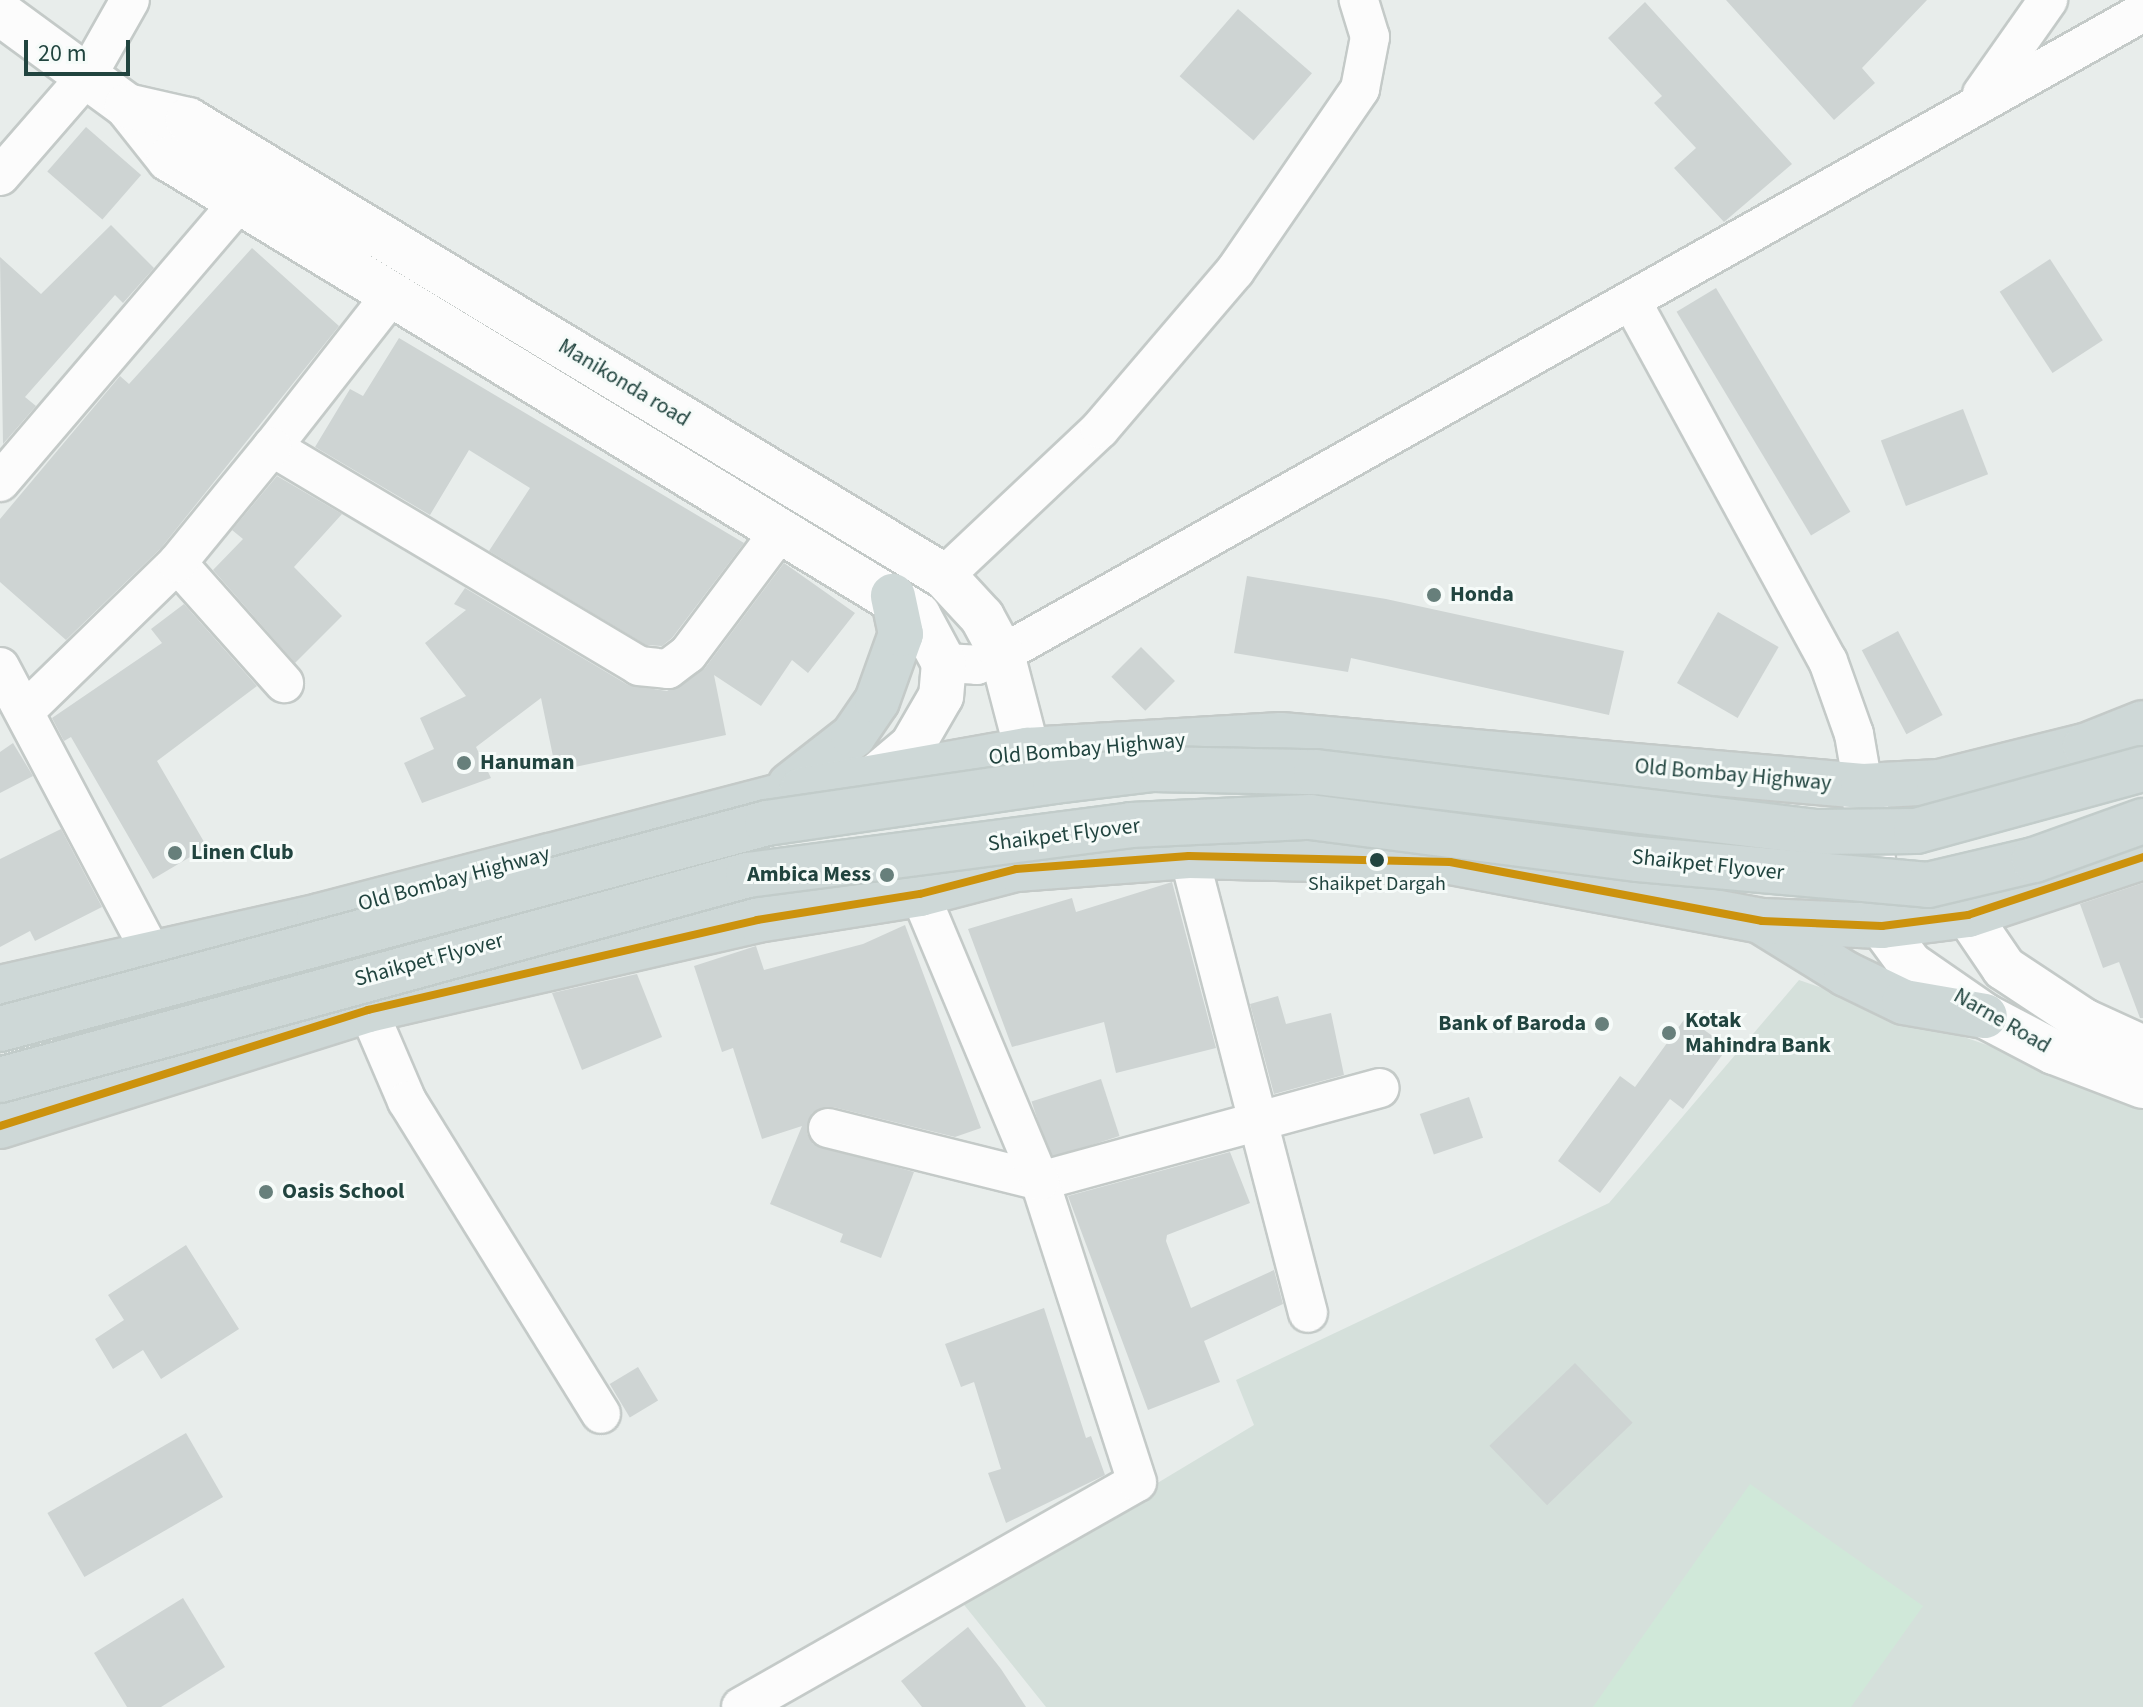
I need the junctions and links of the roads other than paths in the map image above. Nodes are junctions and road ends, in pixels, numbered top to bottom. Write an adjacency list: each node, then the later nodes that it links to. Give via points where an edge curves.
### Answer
1 (130, 0): 6 (street)
2 (1359, 0): 17 (street, via 1370,37 1360,89 1235,271 1100,429)
3 (2048, 0): 7 (street)
4 (2143, 12): 7 (street)
5 (0, 13): 6 (street, Manikonda road)
6 (87, 76): 8 (street, Manikonda road); 9 (street)
7 (1978, 100): 12 (street)
8 (127, 106): 10 (street, Manikonda road, via 169,159); 17 (street, Manikonda road, via 188,120)
9 (0, 176)
10 (239, 202): 11 (street, Manikonda road); 14 (street)
11 (389, 298): 13 (street); 15 (street, Manikonda road)
12 (1632, 302): 19 (street); 28 (street, via 1828,661 1854,734)
13 (272, 447): 15 (street, via 639,666 655,670 688,654); 16 (street)
14 (0, 482)
15 (782, 529): 18 (street, Manikonda road)
16 (177, 563): 22 (street); 23 (street)
17 (944, 576): 19 (street, Manikonda road, via 982,617)
18 (893, 596): 20 (street, Manikonda road, via 918,615); 29 (main road, via 901,634 877,701 820,767)
19 (1002, 654): 20 (street, via 977,665); 25 (street, Manikonda road)
20 (944, 663): 27 (street, via 941,696 928,723)
21 (0, 667): 23 (street)
22 (284, 683)
23 (25, 711): 37 (street)
24 (2143, 723): 28 (main road, Old Bombay Highway, via 2085,746 1939,782)
25 (1027, 750): 27 (main road, Old Bombay Highway); 28 (main road, Old Bombay Highway, via 1281,735)
26 (2143, 769): 41 (main road, Shaikpet Flyover, bridge, via 2015,809 1888,831 1816,832 1316,772 1153,769 767,823)
27 (880, 773): 29 (main road, Old Bombay Highway)
28 (1863, 786): 36 (street)
29 (771, 797): 37 (main road, Old Bombay Highway, via 319,916)
30 (2143, 821): 43 (main road, Shaikpet Flyover, bridge, via 2034,860 1928,885 1638,859 1310,817 1131,825 748,875)
31 (1189, 856): 33 (main road, via 1016,869); 35 (main road, via 1450,862); 46 (street)
32 (2143, 857): 34 (main road)
33 (920, 894): 39 (main road, via 757,920); 49 (street)
34 (1968, 915): 36 (main road); 42 (street, Narne Road, via 2004,968)
35 (1762, 921): 36 (main road); 40 (main road, via 1846,974 1904,1002)
36 (1882, 926): 40 (street, Narne Road, via 1910,964)
37 (150, 950): 38 (main road, Old Bombay Highway)
38 (0, 988)
39 (368, 1010): 47 (main road); 51 (street, via 407,1101)
40 (1985, 1016): 44 (street, Narne Road, via 2054,1052)
41 (0, 1029)
42 (2139, 1042)
43 (0, 1080)
44 (2143, 1086)
45 (1379, 1088): 46 (street)
46 (1256, 1120): 49 (street); 50 (street)
47 (0, 1126)
48 (828, 1128): 49 (street)
49 (1040, 1181): 52 (street, via 1137,1482)
50 (1308, 1313)
51 (601, 1414)
52 (741, 1707)

